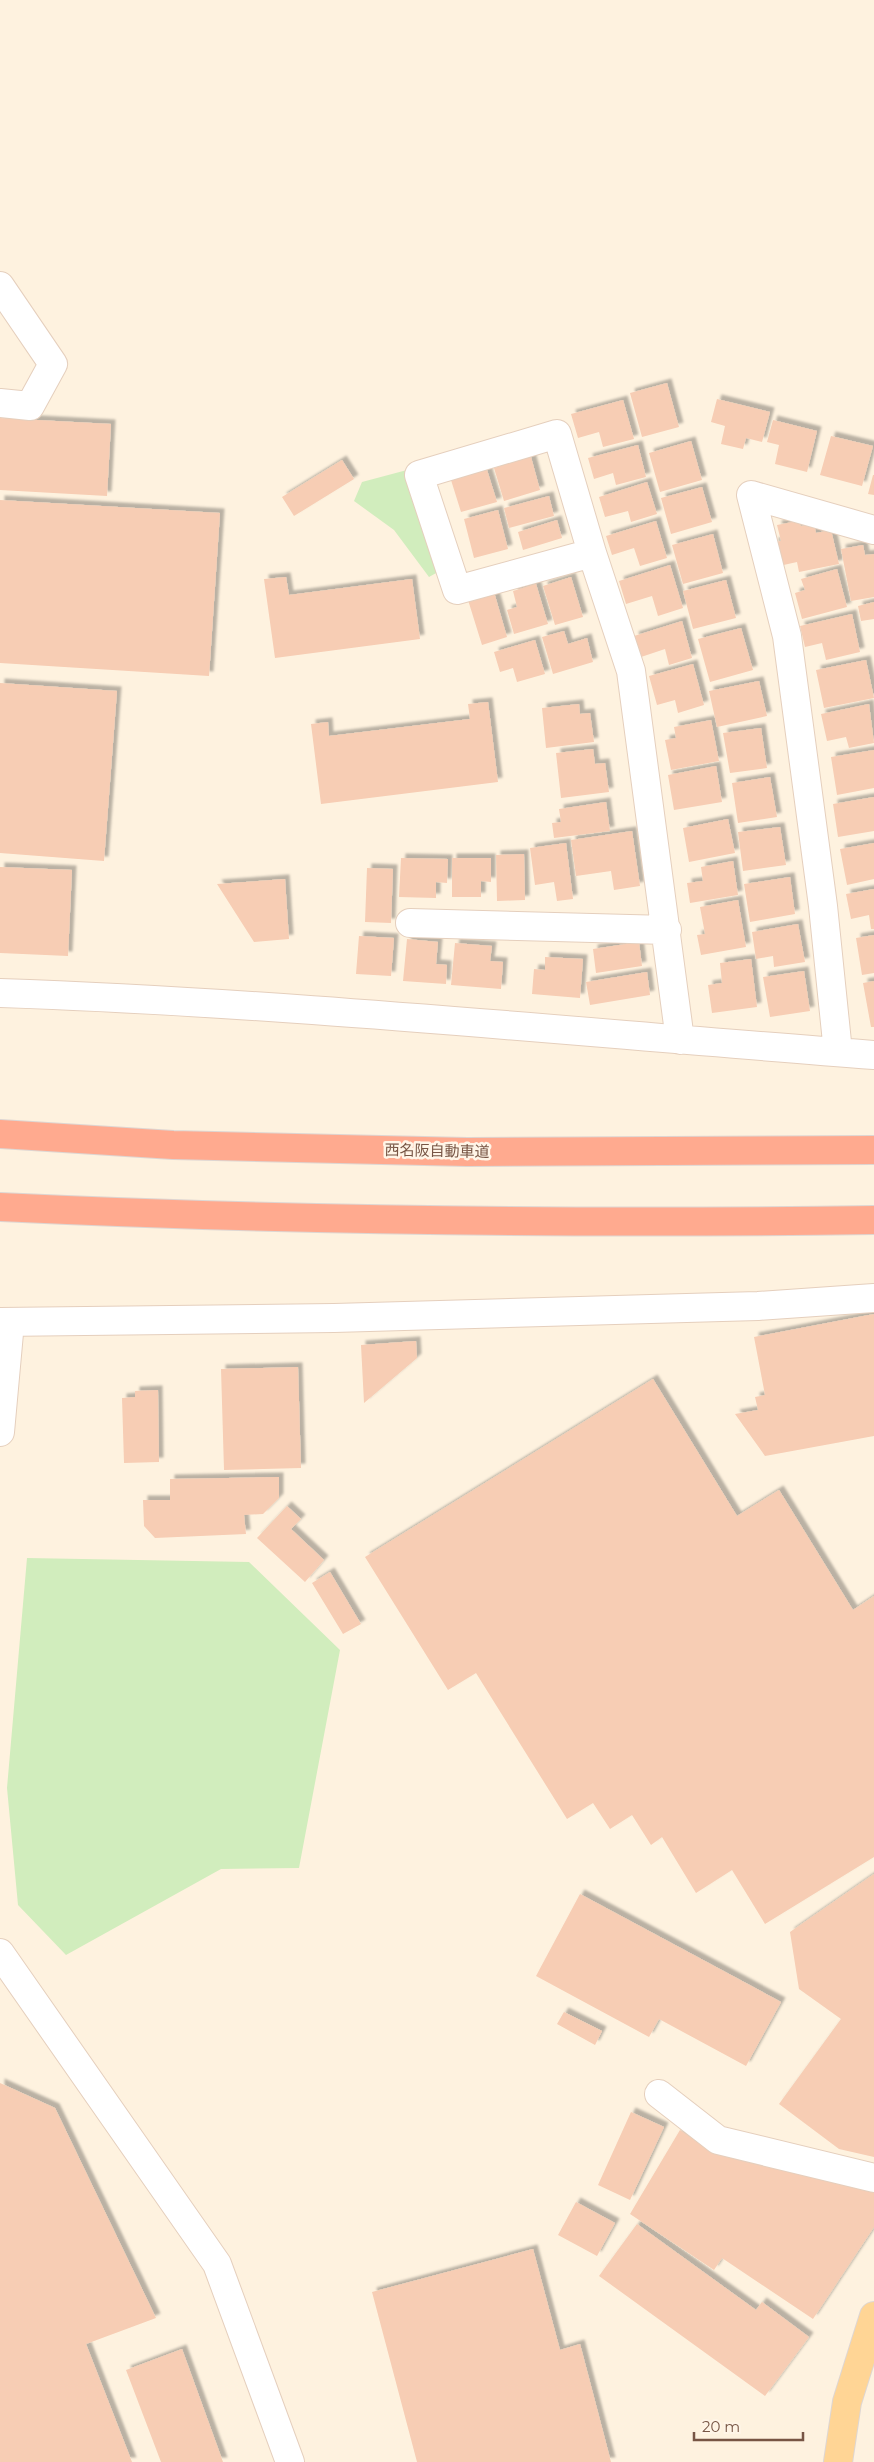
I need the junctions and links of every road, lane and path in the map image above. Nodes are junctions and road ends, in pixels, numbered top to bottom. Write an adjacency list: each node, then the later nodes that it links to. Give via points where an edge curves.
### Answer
1 (0, 286): 2 (street, via 53,364 30,406)
2 (0, 403)
3 (874, 530): 9 (street, via 751,494 787,636 823,906)
4 (592, 553): 4 (street, via 556,434 419,474 457,590); 6 (street, via 631,671)
5 (410, 923): 6 (street)
6 (666, 930): 8 (street)
7 (0, 993): 8 (street, via 395,1017)
8 (680, 1040): 9 (street)
9 (838, 1052): 10 (street)
10 (874, 1055)
11 (0, 1134): 12 (highway, 西名阪自動車道, via 173,1145 467,1152)
12 (874, 1150)
13 (0, 1207): 14 (highway, via 188,1216 719,1222)
14 (874, 1220)
15 (874, 1298): 16 (street, via 758,1306 334,1318)
16 (5, 1322): 17 (street)
17 (0, 1432)
18 (0, 1953): 22 (street, via 217,2264)
19 (659, 2094): 20 (street, via 718,2140)
20 (874, 2178)
21 (874, 2316): 23 (main road, via 848,2402)
22 (290, 2462)
23 (838, 2462)

